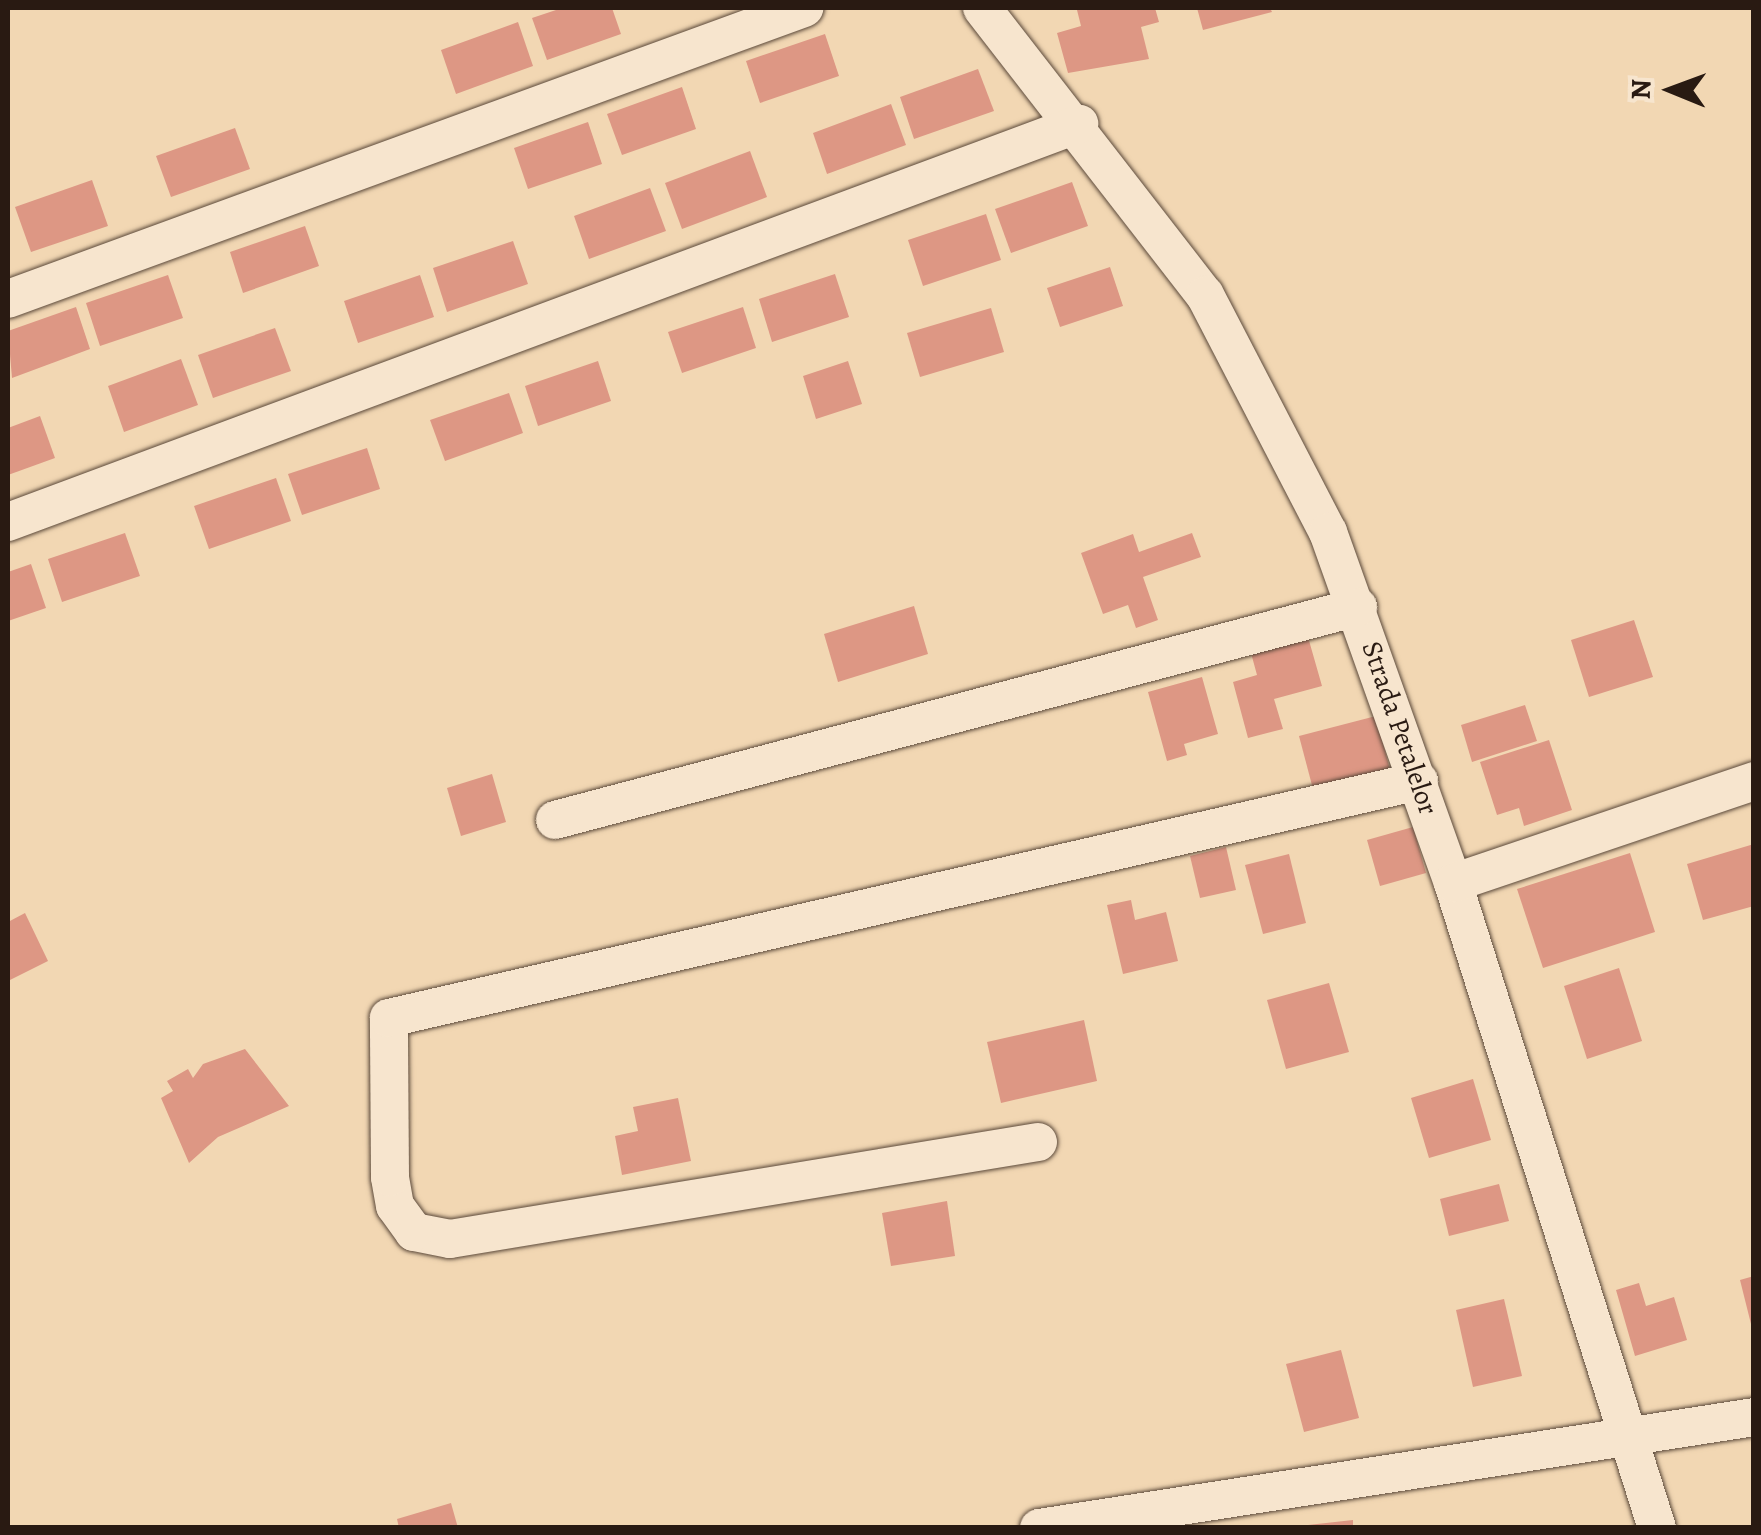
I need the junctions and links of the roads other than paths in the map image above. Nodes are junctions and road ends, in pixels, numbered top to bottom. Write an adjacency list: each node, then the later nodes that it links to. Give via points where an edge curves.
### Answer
1 (804, 8): 4 (street)
2 (982, 8): 3 (street, Strada Petalelor)
3 (1079, 124): 5 (street); 6 (street, Strada Petalelor, via 1250,373)
4 (8, 298)
5 (8, 522)
6 (1358, 607): 7 (street, Strada Petalelor); 9 (street)
7 (1419, 781): 10 (street, Strada Petalelor); 11 (street, via 389,1018 390,1177 395,1206 414,1232 450,1238)
8 (1754, 781): 10 (street)
9 (555, 820)
10 (1453, 883): 13 (street, Strada Petalelor)
11 (1038, 1142)
12 (1754, 1417): 13 (street)
13 (1627, 1435): 14 (street); 15 (street, Strada Petalelor)
14 (1039, 1528)
15 (1657, 1528)

